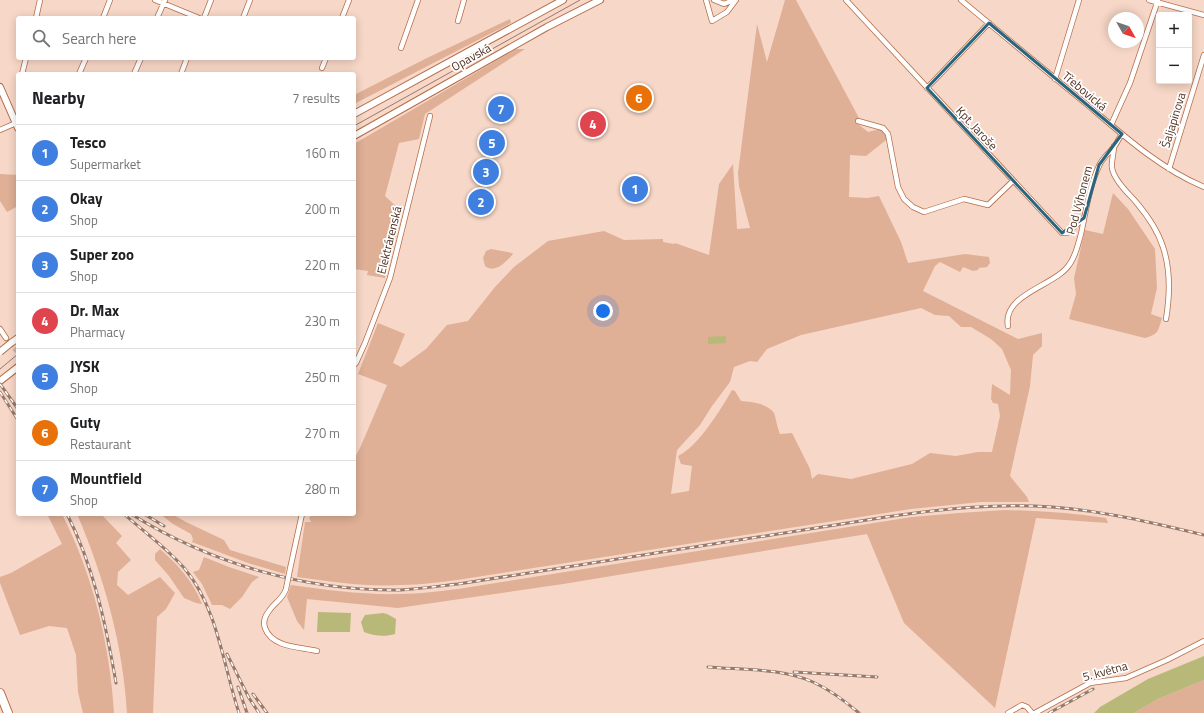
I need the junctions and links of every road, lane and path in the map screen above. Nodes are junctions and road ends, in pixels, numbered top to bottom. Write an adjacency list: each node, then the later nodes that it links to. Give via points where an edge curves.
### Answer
1 (40, 0): 21 (street)
2 (110, 0): 22 (street)
3 (155, 0): 19 (street)
4 (211, 0): 25 (street)
5 (250, 0): 26 (street)
6 (349, 0): 27 (street)
7 (418, 0): 30 (street)
8 (464, 0): 28 (street)
9 (563, 0): 45 (main road, Opavská)
10 (600, 0): 55 (main road, Opavská, via 547,27)
11 (706, 0): 13 (street, via 712,21 727,12)
12 (714, 0): 13 (street, via 724,4)
13 (735, 0)
14 (846, 0): 44 (street, Kpt. Jaroše)
15 (961, 0): 29 (street, Třebovická)
16 (1079, 0): 42 (street)
17 (1149, 0): 18 (street)
18 (1157, 1): 20 (street); 52 (street, via 1130,83)
19 (164, 2): 23 (street); 24 (street)
20 (1204, 14)
21 (36, 16)
22 (104, 16)
23 (158, 16)
24 (194, 16)
25 (205, 16)
26 (244, 16)
27 (343, 16)
28 (458, 21)
29 (989, 23): 42 (street, Třebovická); 44 (street)
30 (401, 48)
31 (1204, 55): 57 (street, Šaljapinova)
32 (26, 60): 38 (street)
33 (85, 60): 39 (street)
34 (139, 60): 40 (street)
35 (186, 60): 41 (street)
36 (325, 60): 37 (street)
37 (322, 68)
38 (22, 72)
39 (80, 72)
40 (135, 72)
41 (182, 72)
42 (1055, 79): 52 (street, Třebovická)
43 (0, 87): 50 (main road)
44 (927, 88): 58 (street, Kpt. Jaroše)
45 (385, 96): 46 (main road); 47 (main road, Opavská)
46 (356, 108)
47 (356, 113)
48 (430, 116): 67 (street, Elektrárenská, via 390,278)
49 (858, 121): 58 (street, via 883,128 888,134 898,187 904,199 918,210 924,212 964,200 988,204)
50 (16, 122)
51 (16, 124): 53 (street)
52 (1111, 125): 54 (street, Třebovická)
53 (0, 130)
54 (1122, 134): 56 (street, Pod Výhonem); 57 (street, Třebovická)
55 (356, 135)
56 (1114, 146): 60 (street, Pod Výhonem, via 1099,165); 61 (street, via 1112,168 1119,183 1153,225 1163,246 1170,287)
57 (1169, 169): 59 (street, Třebovická)
58 (1013, 181): 60 (street, Kpt. Jaroše, via 1062,233 1067,233)
59 (1204, 186)
60 (1084, 218): 62 (street, Pod Výhonem, via 1075,255 1069,266 1014,304 1007,320)
61 (1166, 319)
62 (1008, 326)
63 (0, 329): 64 (street)
64 (6, 338)
65 (16, 340): 66 (main road, bridge)
66 (0, 352)
67 (356, 363)
68 (16, 369): 69 (main road)
69 (0, 381)
70 (302, 516): 72 (street, bridge, via 286,589 283,597 270,608 264,623 267,633 273,640)
71 (1204, 640): 76 (street, 5. května, via 1126,678 1090,683)
72 (318, 651)
73 (0, 693): 74 (highway)
74 (7, 711)
75 (1008, 713): 76 (street, 5. května, via 1022,705)
76 (1034, 713)

